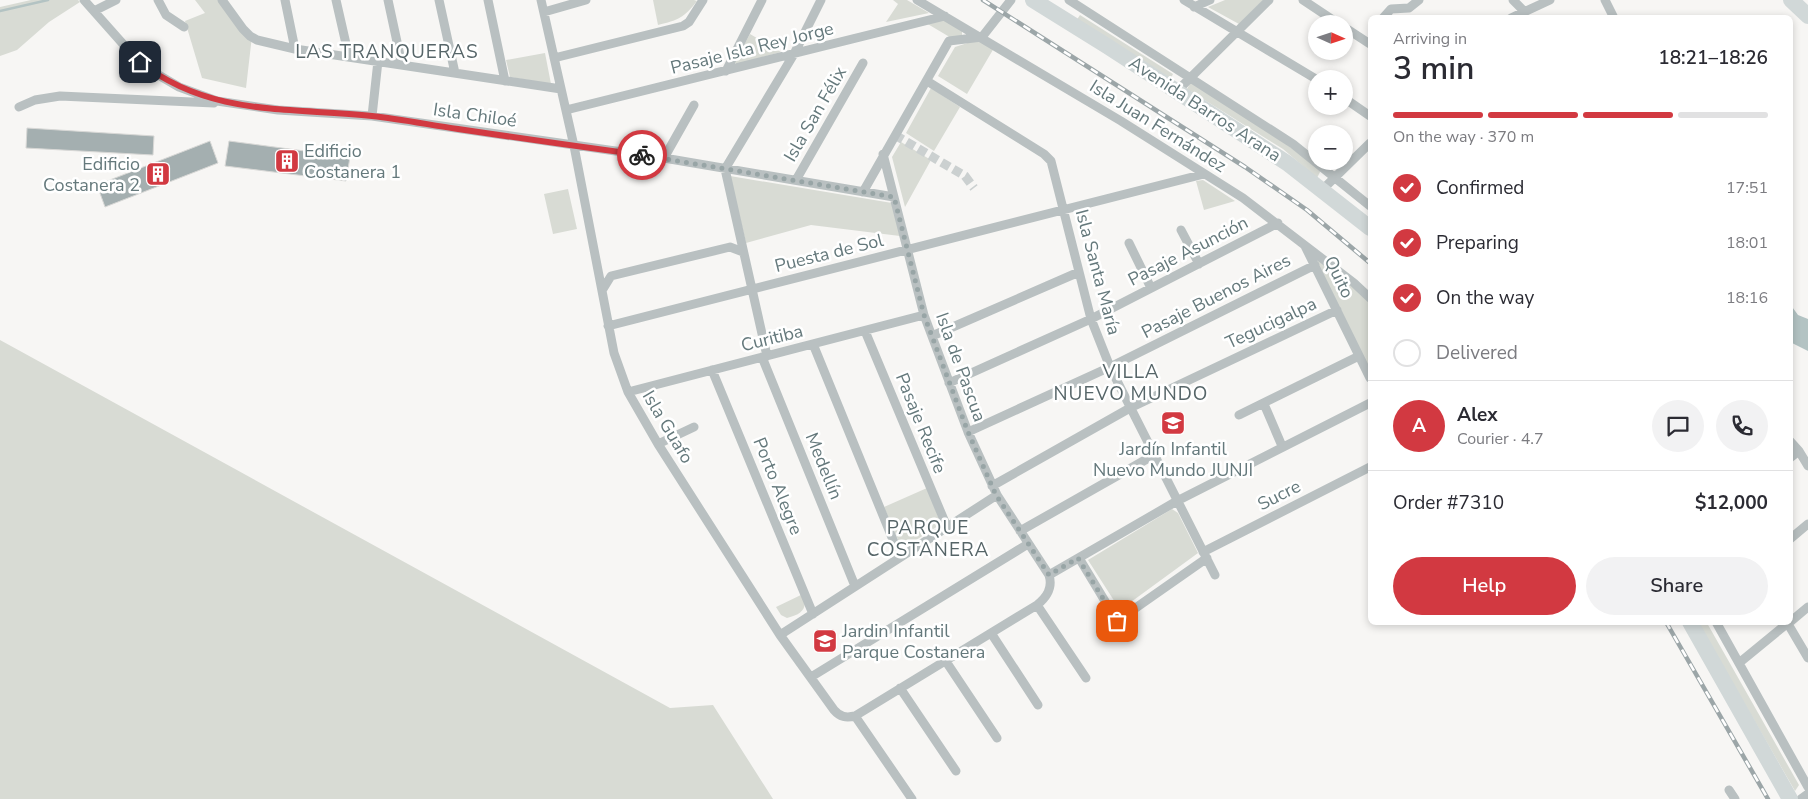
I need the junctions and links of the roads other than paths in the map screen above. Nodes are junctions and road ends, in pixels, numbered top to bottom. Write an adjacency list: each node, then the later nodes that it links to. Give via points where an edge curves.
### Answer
1 (84, 0): 31 (street, Isla Chiloé)
2 (116, 0): 31 (street)
3 (158, 0): 41 (street, via 166,15)
4 (235, 0): 27 (street)
5 (285, 0): 46 (street)
6 (336, 0): 48 (street)
7 (388, 0): 52 (street)
8 (440, 0): 54 (street)
9 (488, 0): 57 (street)
10 (541, 0): 33 (street, Isla Guafo)
11 (586, 0): 33 (street)
12 (703, 0): 49 (street, via 683,26)
13 (762, 0): 53 (street)
14 (822, 0): 47 (street)
15 (917, 0): 38 (street, Isla Juan Fernández)
16 (1011, 0): 44 (street)
17 (1032, 0): 40 (main road, Avenida Barros Arana)
18 (1184, 0): 30 (street)
19 (1210, 0): 30 (street)
20 (1269, 0): 42 (street)
21 (1303, 0): 34 (street)
22 (1419, 0): 29 (street, via 1409,8)
23 (1513, 0): 32 (street)
24 (1550, 0): 32 (street)
25 (1605, 0): 37 (street)
26 (1791, 0): 39 (main road)
27 (223, 1): 46 (street, via 250,36)
28 (1075, 1): 40 (street); 56 (street, Avenida Barros Arana)
29 (1391, 4): 35 (street)
30 (1194, 7): 42 (street)
31 (94, 11): 61 (street, Isla Chiloé, via 131,53 160,76 202,96)
32 (1524, 11): 36 (street)
33 (544, 12): 49 (street, Isla Guafo)
34 (1326, 15)
35 (1385, 15)
36 (1517, 15)
37 (1612, 15)
38 (945, 16): 44 (street, Isla Juan Fernández); 47 (street, Pasaje Isla Rey Jorge)
39 (1808, 16)
40 (1065, 20): 60 (main road, Avenida Barros Arana)
41 (184, 26)
42 (1237, 32): 55 (street); 56 (street)
43 (1353, 32): 45 (street)
44 (982, 37): 58 (street, via 949,41); 73 (street, Isla Juan Fernández)
45 (1368, 39)
46 (294, 49): 48 (street)
47 (794, 54): 53 (street, Pasaje Isla Rey Jorge); 72 (street)
48 (349, 57): 50 (street)
49 (554, 58): 59 (street, Isla Guafo)
50 (378, 61): 52 (street); 67 (street)
51 (863, 64): 75 (street, Isla San Félix)
52 (402, 65): 54 (street)
53 (726, 71): 65 (street, Pasaje Isla Rey Jorge)
54 (456, 73): 57 (street)
55 (1308, 74)
56 (1190, 77): 60 (street); 74 (street, Avenida Barros Arana, via 1293,144)
57 (505, 81): 59 (street)
58 (927, 81): 70 (street); 80 (street, Isla Santa María, via 1048,157)
59 (562, 89): 65 (street, Isla Guafo)
60 (1177, 91): 76 (main road, Avenida Barros Arana, via 1287,163)
61 (232, 104): 64 (street, via 60,96); 67 (street, Isla Chiloé)
62 (1353, 104): 66 (street)
63 (694, 105): 71 (street)
64 (19, 106)
65 (566, 110): 69 (street, Isla Guafo)
66 (1368, 115)
67 (372, 116): 69 (street, Isla Chiloé)
68 (1368, 145): 74 (street)
69 (574, 146): 71 (street, Isla Chiloé); 93 (street, Isla Guafo)
70 (883, 154): 77 (street); 78 (street, Isla de Pascua)
71 (664, 158): 72 (street, Isla Chiloé)
72 (725, 168): 75 (street, Isla Chiloé); 87 (street, Medellín)
73 (1204, 174): 80 (street, Puesta de Sol); 81 (street, Isla Juan Fernández)
74 (1335, 176): 76 (street); 79 (street, Avenida Barros Arana)
75 (796, 180): 77 (street, Isla Chiloé)
76 (1322, 190): 82 (main road, Avenida Barros Arana)
77 (863, 192): 78 (street, Isla Chiloé)
78 (894, 197): 86 (street, Isla de Pascua)
79 (1368, 204)
80 (1064, 210): 86 (street, Puesta de Sol); 90 (street, Isla Santa María)
81 (1278, 223): 85 (street, Isla Juan Fernández); 88 (street, Pasaje Asunción)
82 (1368, 226)
83 (1180, 230): 88 (street)
84 (1129, 243): 91 (street)
85 (1304, 244): 89 (street, Quito); 94 (street, Isla Juan Fernández)
86 (908, 250): 92 (street, Puesta de Sol); 96 (street, Isla de Pascua)
87 (743, 252): 92 (street, Medellín); 93 (street, via 730,247 611,276)
88 (1199, 264): 91 (street, Pasaje Asunción)
89 (1315, 265): 95 (street, Quito); 104 (street, Pasaje Buenos Aires)
90 (1079, 272): 97 (street, Isla Santa María); 100 (street)
91 (1151, 288): 97 (street, Pasaje Asunción)
92 (752, 289): 98 (street, Puesta de Sol); 103 (street, Medellín)
93 (602, 290): 98 (street, Isla Guafo)
94 (1368, 296)
95 (1337, 310): 102 (street, Quito); 111 (street, Tegucigalpa)
96 (924, 315): 99 (street, Curitiba); 100 (street, Isla de Pascua)
97 (1091, 319): 104 (street, Isla Santa María); 107 (street, Pasaje Asunción)
98 (608, 326): 108 (street, Isla Guafo)
99 (865, 331): 101 (street, Curitiba); 127 (street, Pasaje Recife)
100 (932, 336): 107 (street, Isla de Pascua)
101 (813, 344): 103 (street, Curitiba); 132 (street)
102 (1359, 356): 106 (street, Quito); 109 (street)
103 (764, 357): 105 (street, Curitiba); 136 (street, Medellín)
104 (1110, 368): 111 (street, Isla Santa María); 114 (street, Pasaje Buenos Aires)
105 (712, 370): 108 (street, Curitiba); 139 (street, Porto Alegre)
106 (1368, 374)
107 (949, 383): 114 (street, Isla de Pascua)
108 (628, 392): 115 (street, Isla Guafo)
109 (1264, 404): 112 (street); 117 (street)
110 (1368, 404): 117 (street)
111 (1130, 408): 119 (street, Isla Santa María); 123 (street, Tegucigalpa)
112 (1239, 415)
113 (694, 427): 115 (street)
114 (968, 432): 123 (street, Isla de Pascua)
115 (658, 444): 146 (street, Isla Guafo)
116 (1793, 444): 118 (street)
117 (1282, 446): 125 (street)
118 (1799, 451): 120 (street); 121 (street)
119 (1154, 455): 125 (street, Isla Santa María); 128 (street)
120 (1793, 456)
121 (1808, 466)
122 (1368, 468): 131 (street, Sucre)
123 (992, 486): 124 (street, Isla de Pascua)
124 (996, 495): 127 (street); 128 (street, Isla de Pascua)
125 (1177, 501): 131 (street, Isla Santa María); 133 (street)
126 (1808, 524): 129 (street)
127 (946, 527): 132 (street)
128 (1020, 532): 130 (street, Isla de Pascua)
129 (1793, 536)
130 (1028, 544): 134 (street, Isla de Pascua); 150 (street)
131 (1205, 555): 133 (street, Sucre, via 1117,621); 135 (street, Isla Santa María)
132 (900, 557): 136 (street)
133 (1078, 558): 134 (street)
134 (1049, 575): 137 (street, via 1050,589)
135 (1215, 575)
136 (855, 586): 139 (street)
137 (1037, 605): 145 (street); 151 (street)
138 (1808, 608): 140 (street)
139 (813, 614): 146 (street)
140 (1793, 620)
141 (1692, 625): 162 (main road)
142 (1718, 625): 149 (street)
143 (1786, 625): 149 (street)
144 (1790, 625): 147 (street)
145 (991, 633): 148 (street); 153 (street)
146 (780, 635): 150 (street, Isla Guafo)
147 (1808, 658)
148 (945, 660): 152 (street); 155 (street)
149 (1739, 662): 157 (street)
150 (811, 677): 154 (street, Isla Guafo, via 837,713 845,717)
151 (1086, 678)
152 (900, 688): 154 (street); 156 (street)
153 (1038, 705)
154 (855, 716): 160 (street)
155 (997, 738)
156 (956, 771)
157 (1808, 786)
158 (1729, 790): 161 (street)
159 (1808, 794): 163 (street)
160 (912, 799)
161 (1734, 799)
162 (1790, 799)
163 (1801, 799)

